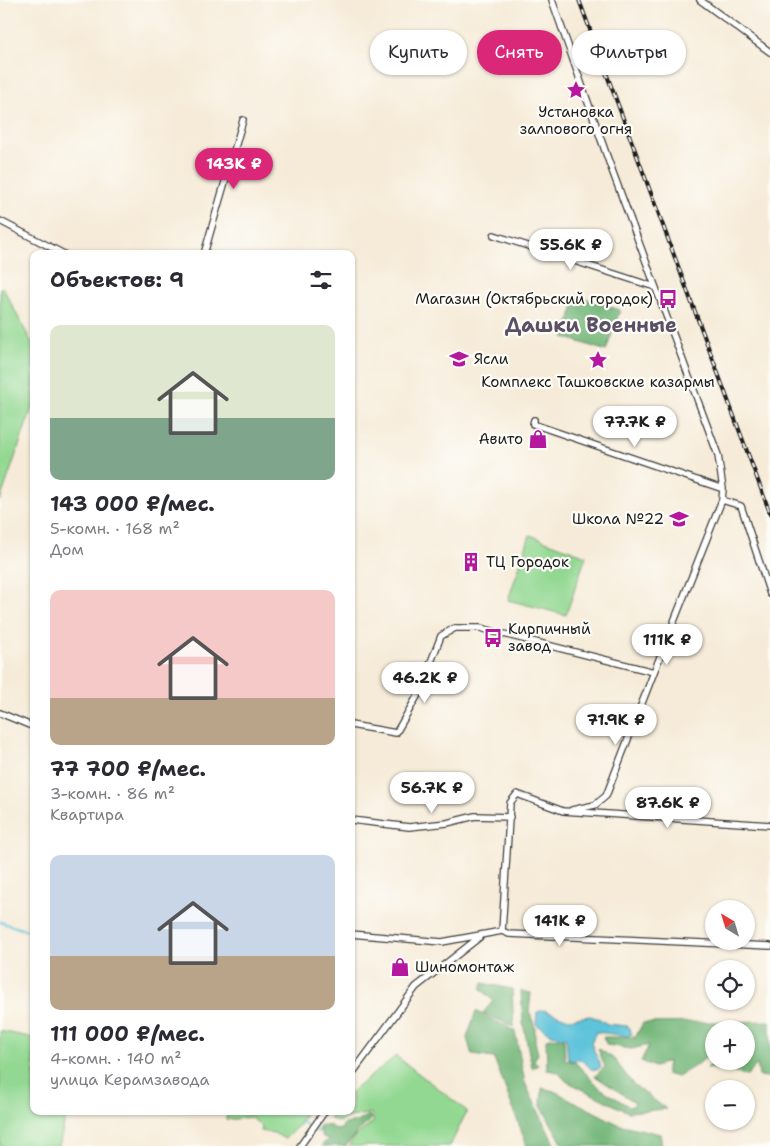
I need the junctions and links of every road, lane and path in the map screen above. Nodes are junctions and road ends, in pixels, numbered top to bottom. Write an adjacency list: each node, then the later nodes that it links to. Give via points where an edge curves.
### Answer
1 (552, 0): 9 (street)
2 (700, 0): 3 (street)
3 (770, 52)
4 (243, 120): 8 (street)
5 (0, 221): 7 (street)
6 (494, 235): 9 (street)
7 (56, 250)
8 (205, 250)
9 (655, 286): 11 (street, via 718,455)
10 (534, 420): 11 (street, via 532,424)
11 (723, 489): 12 (street)
12 (722, 500): 13 (street, via 740,506); 14 (street)
13 (770, 594)
14 (654, 672): 17 (street, via 480,628 455,628 441,636 419,693 396,733); 18 (street, via 606,796 595,805)
15 (0, 713): 16 (street)
16 (30, 725)
17 (355, 726)
18 (567, 812): 19 (street, via 517,794 510,803); 21 (street)
19 (510, 817): 20 (street, via 476,816 409,827); 22 (street)
20 (355, 820)
21 (770, 825)
22 (502, 931): 24 (street); 25 (street, via 509,934)
23 (355, 934): 24 (street, via 442,942)
24 (484, 934): 26 (street, via 416,987)
25 (770, 946)
26 (355, 1071)
27 (322, 1115): 28 (street)
28 (300, 1146)

